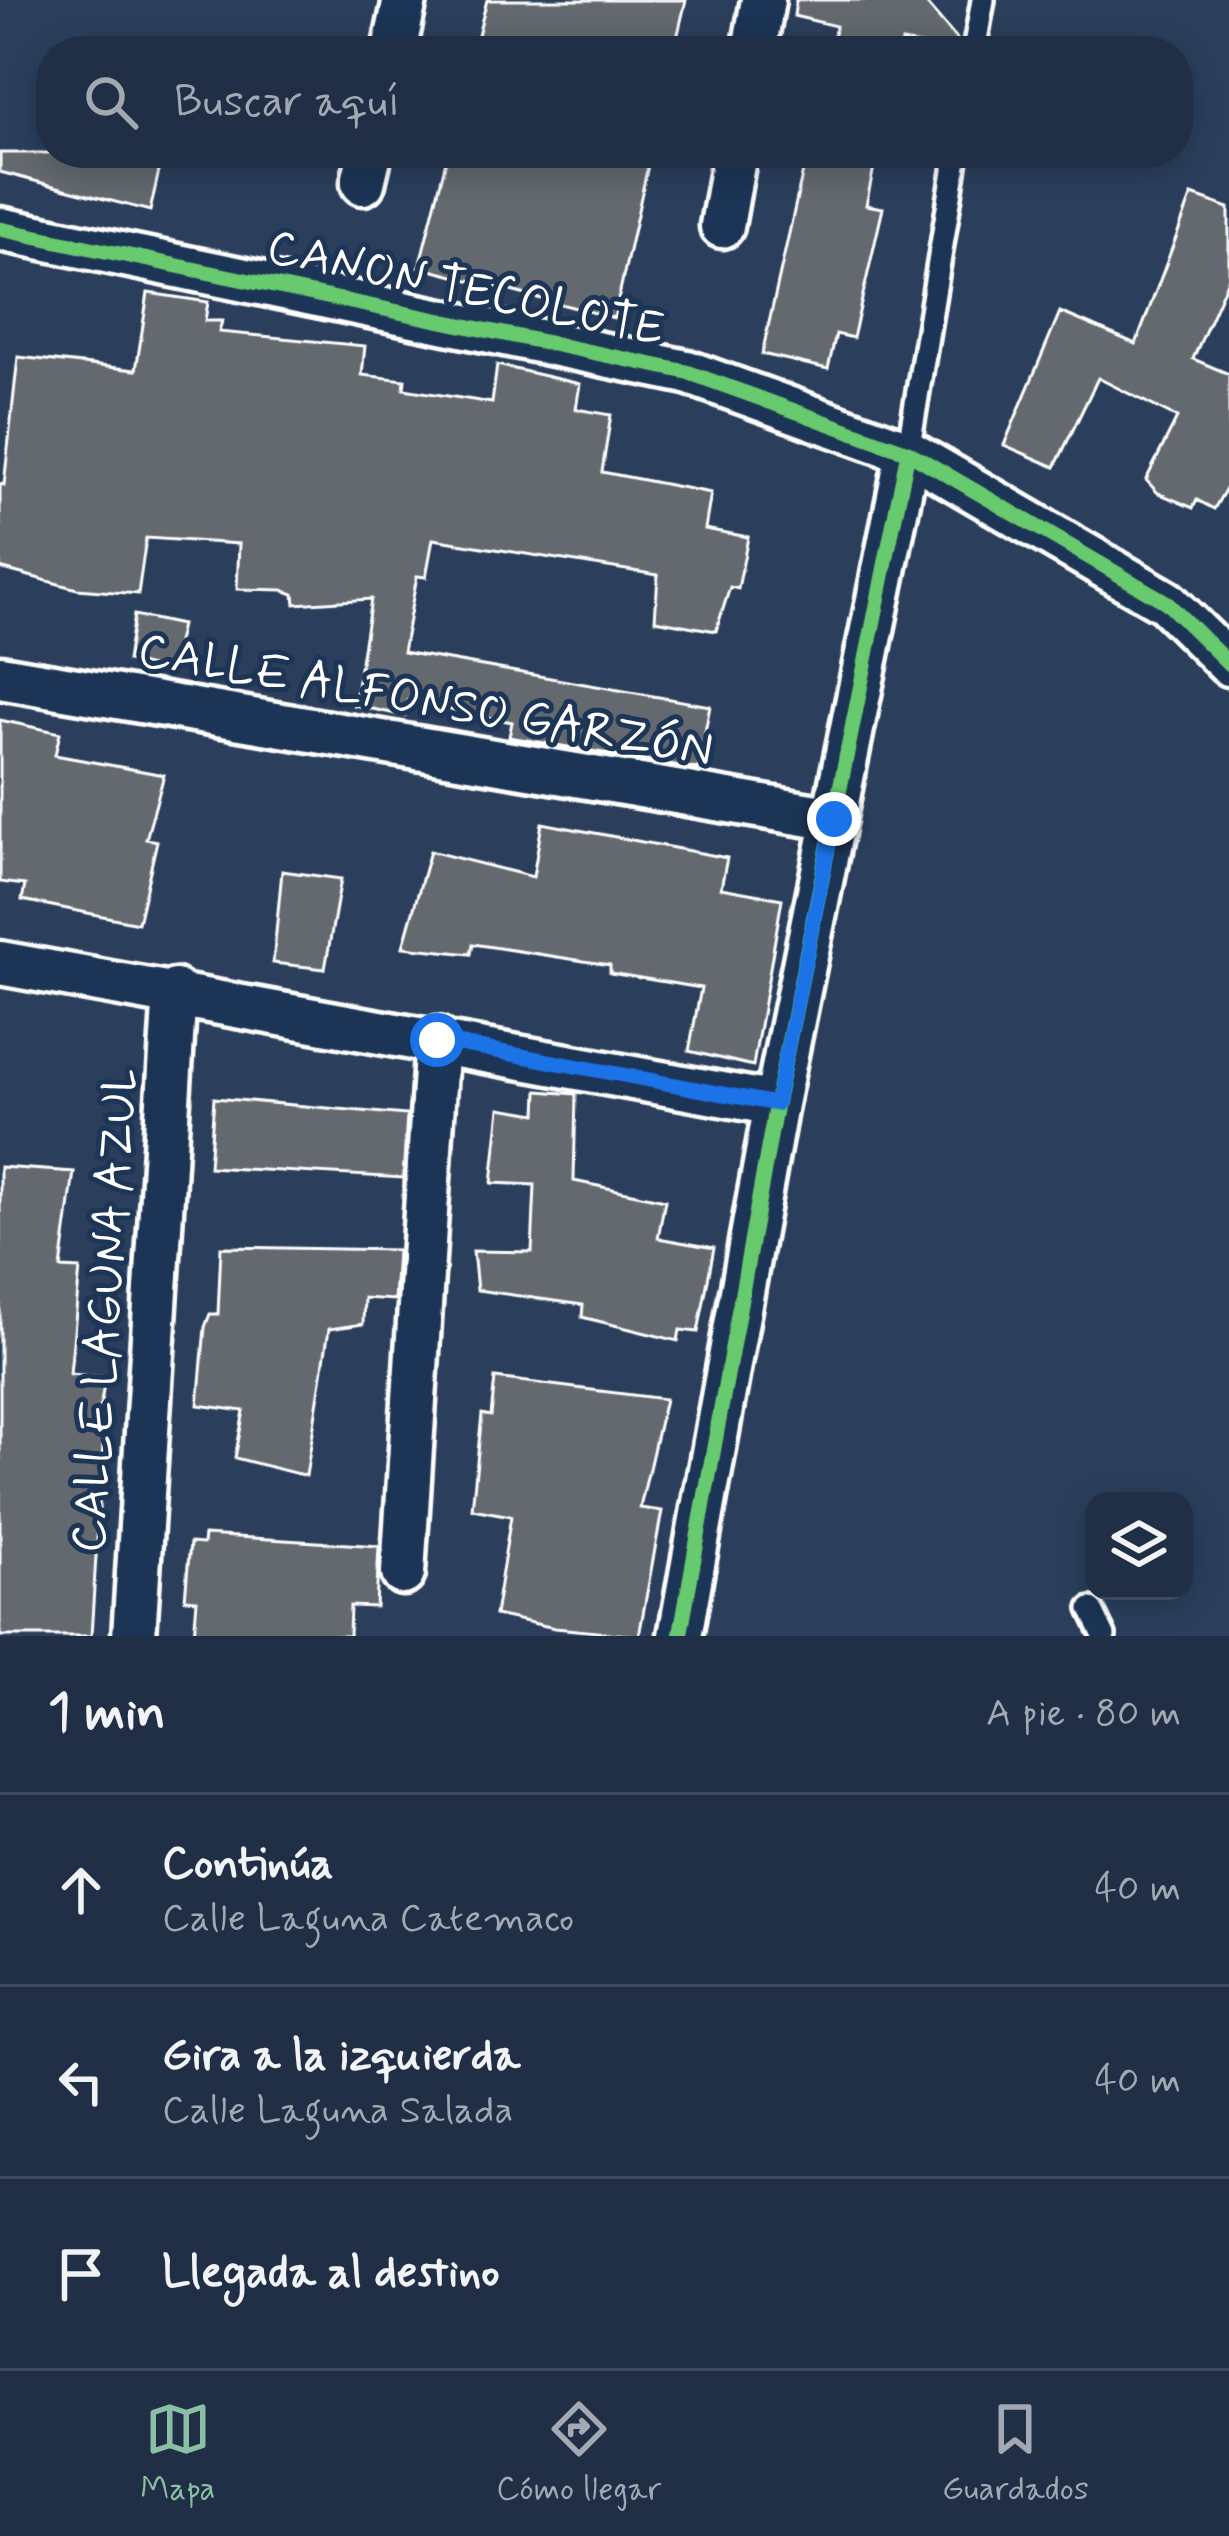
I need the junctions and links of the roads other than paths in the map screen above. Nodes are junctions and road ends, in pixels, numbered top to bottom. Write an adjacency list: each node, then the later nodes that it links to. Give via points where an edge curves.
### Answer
1 (405, 0): 4 (street)
2 (764, 0): 5 (street)
3 (983, 0): 6 (lane)
4 (397, 36)
5 (757, 36)
6 (977, 36)
7 (732, 168): 9 (street)
8 (955, 168): 11 (lane)
9 (722, 226)
10 (0, 229): 11 (street, CANON TECOLOTE, via 687,372)
11 (908, 452): 12 (street, CANON TECOLOTE, via 1166,602); 14 (street)
12 (1229, 664)
13 (0, 676): 14 (street, CALLE ALFONSO GARZÓN)
14 (834, 819): 18 (street)
15 (0, 962): 16 (street)
16 (175, 991): 17 (street); 21 (street, CALLE LAGUNA AZUL)
17 (437, 1040): 18 (street); 19 (street)
18 (776, 1104): 22 (street)
19 (403, 1574)
20 (1091, 1610): 23 (lane)
21 (134, 1636)
22 (680, 1636)
23 (1104, 1636)

